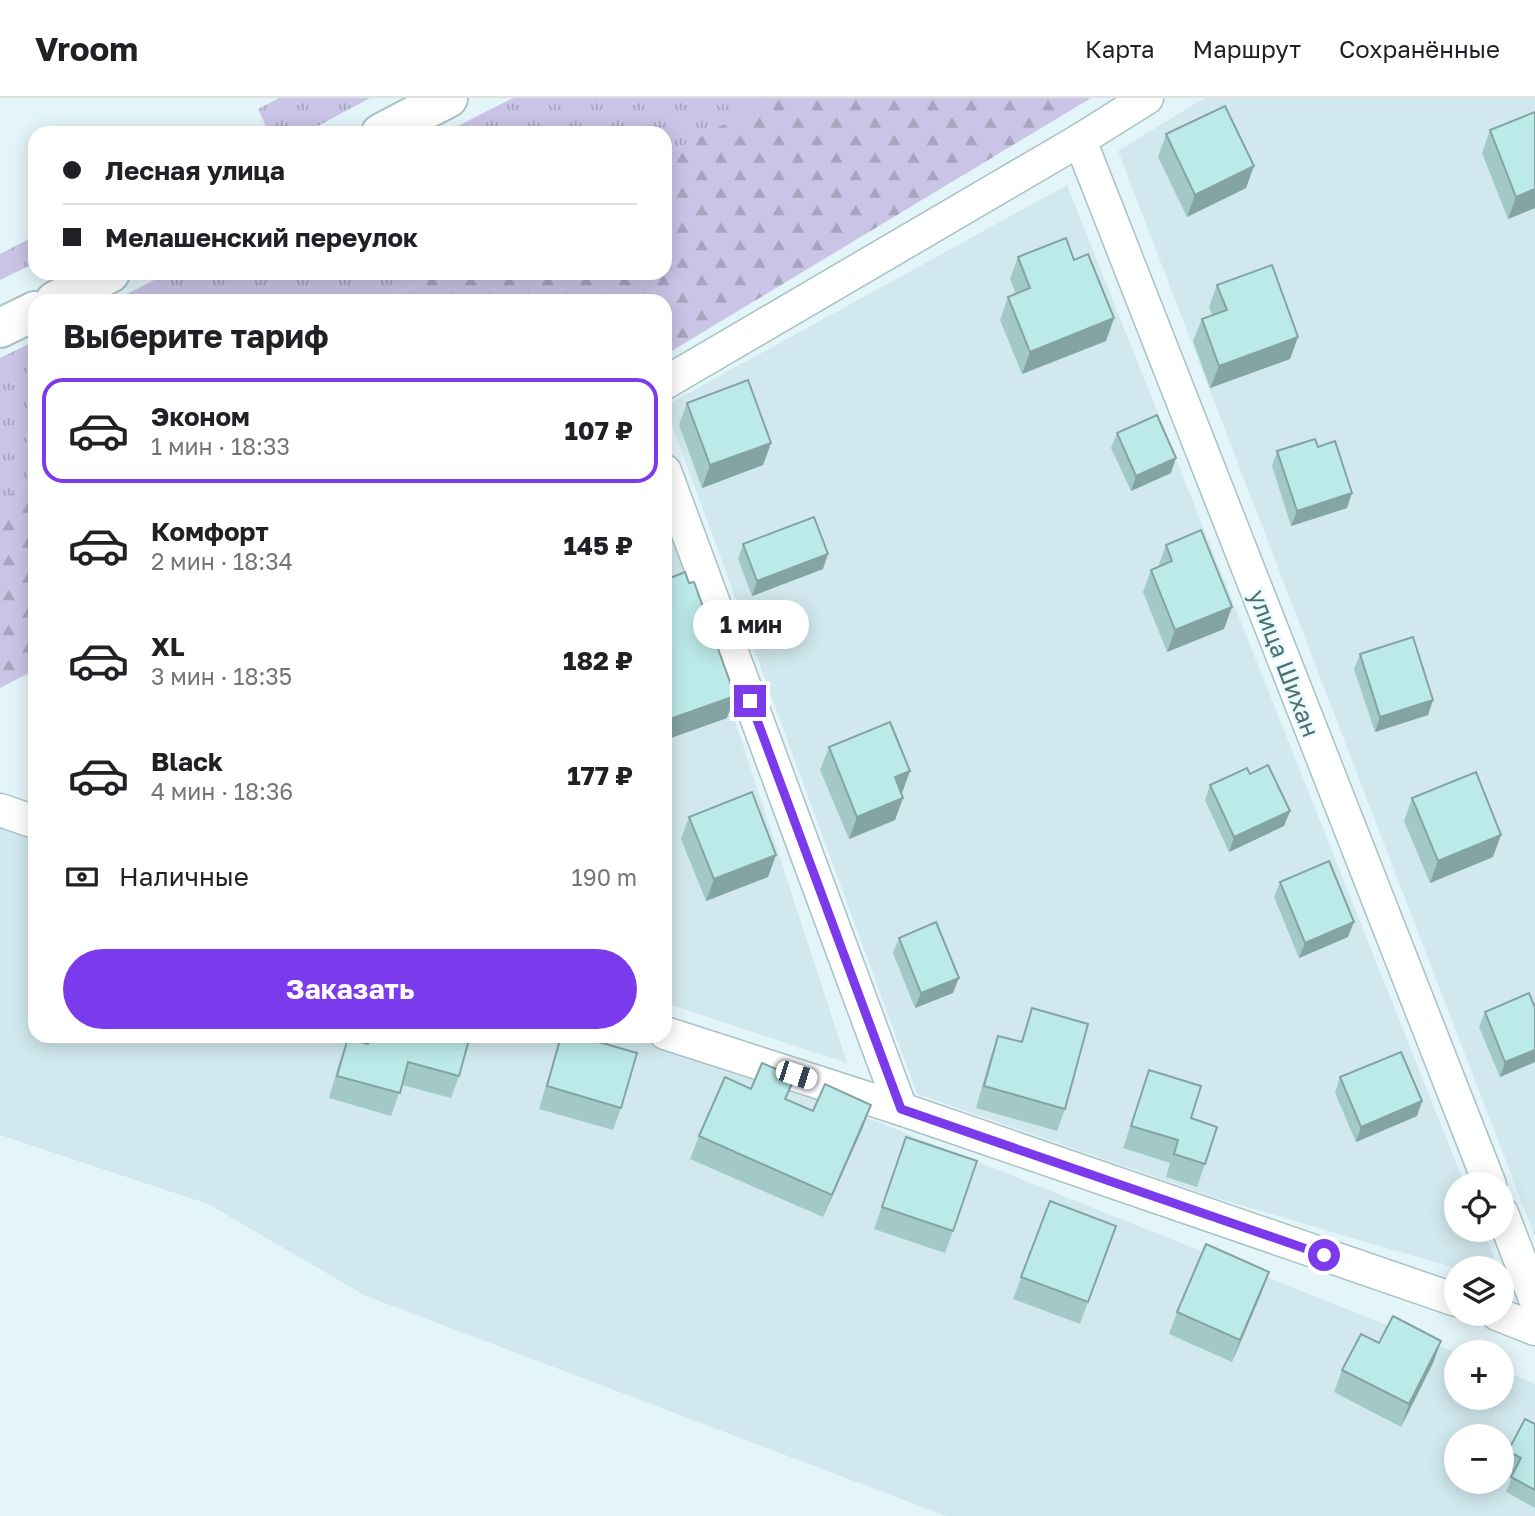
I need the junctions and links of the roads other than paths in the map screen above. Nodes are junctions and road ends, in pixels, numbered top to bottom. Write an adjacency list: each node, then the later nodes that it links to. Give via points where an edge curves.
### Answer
1 (448, 98): 3 (street)
2 (1147, 98): 4 (street)
3 (394, 126)
4 (1080, 140): 9 (street); 15 (street, улица Шихан)
5 (96, 280): 6 (street)
6 (69, 294)
7 (28, 314): 8 (street)
8 (0, 328)
9 (672, 379)
10 (672, 490): 14 (street)
11 (0, 810): 12 (street)
12 (28, 820)
13 (672, 1035): 14 (street)
14 (901, 1109): 17 (street)
15 (1485, 1172)
16 (1513, 1242): 18 (street)
17 (1444, 1296)
18 (1535, 1299)
19 (1514, 1321): 20 (street)
20 (1535, 1329)

